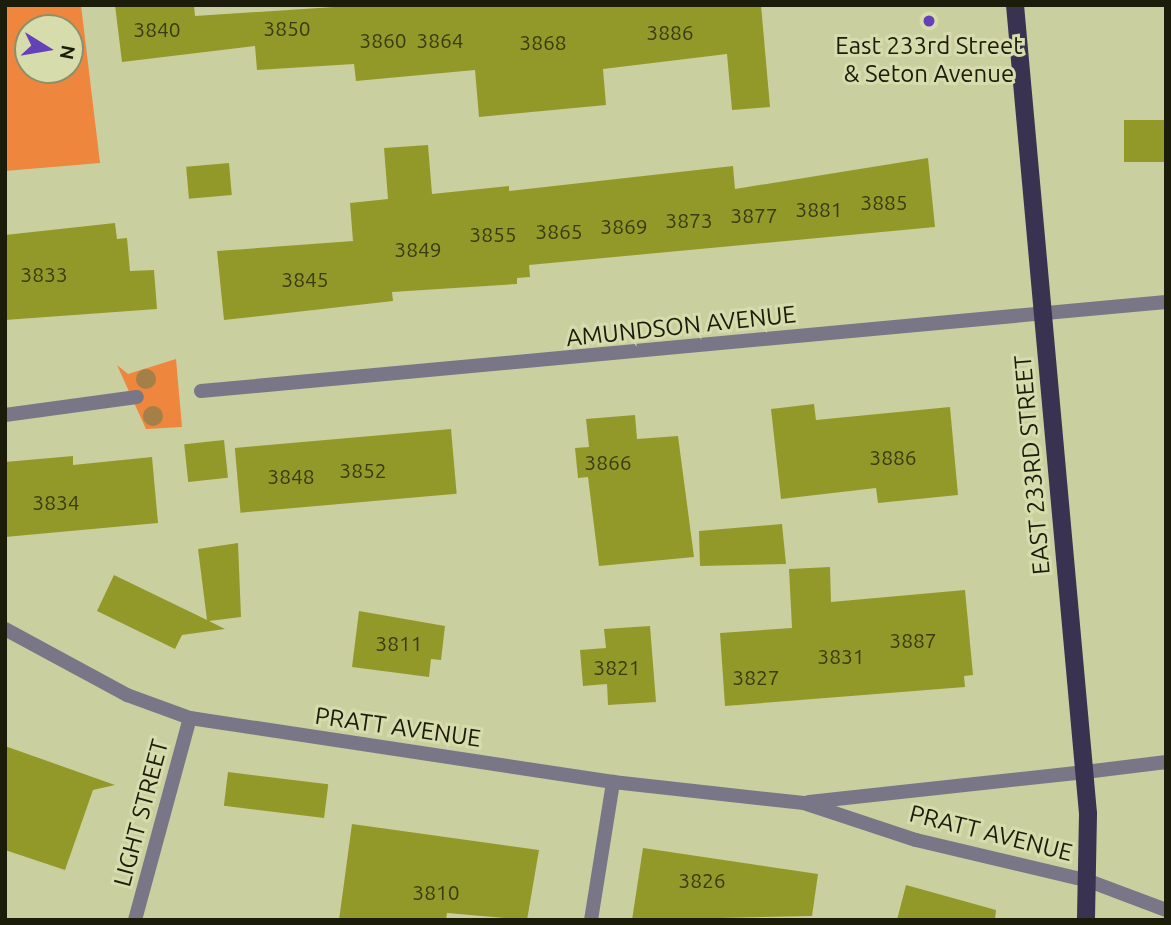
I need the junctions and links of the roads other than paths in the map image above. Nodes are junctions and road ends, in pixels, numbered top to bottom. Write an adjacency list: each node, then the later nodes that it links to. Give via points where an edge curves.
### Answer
1 (1015, 5): 3 (main road, EAST 233RD STREET)
2 (1166, 302): 3 (street, AMUNDSON AVENUE)
3 (1043, 313): 4 (street, AMUNDSON AVENUE); 10 (main road, EAST 233RD STREET)
4 (201, 391)
5 (137, 397): 6 (street)
6 (5, 415)
7 (5, 629): 8 (street, PRATT AVENUE, via 127,695)
8 (190, 718): 11 (street, PRATT AVENUE); 15 (street, LIGHT STREET)
9 (1166, 762): 10 (street, PRATT AVENUE)
10 (1085, 772): 12 (street, PRATT AVENUE); 13 (main road, EAST 233RD STREET)
11 (613, 782): 12 (street, PRATT AVENUE); 16 (street)
12 (804, 803): 13 (street, PRATT AVENUE, via 916,840)
13 (1089, 881): 14 (street, PRATT AVENUE); 17 (main road, EAST 233RD STREET)
14 (1166, 911)
15 (135, 920)
16 (591, 920)
17 (1086, 920)

